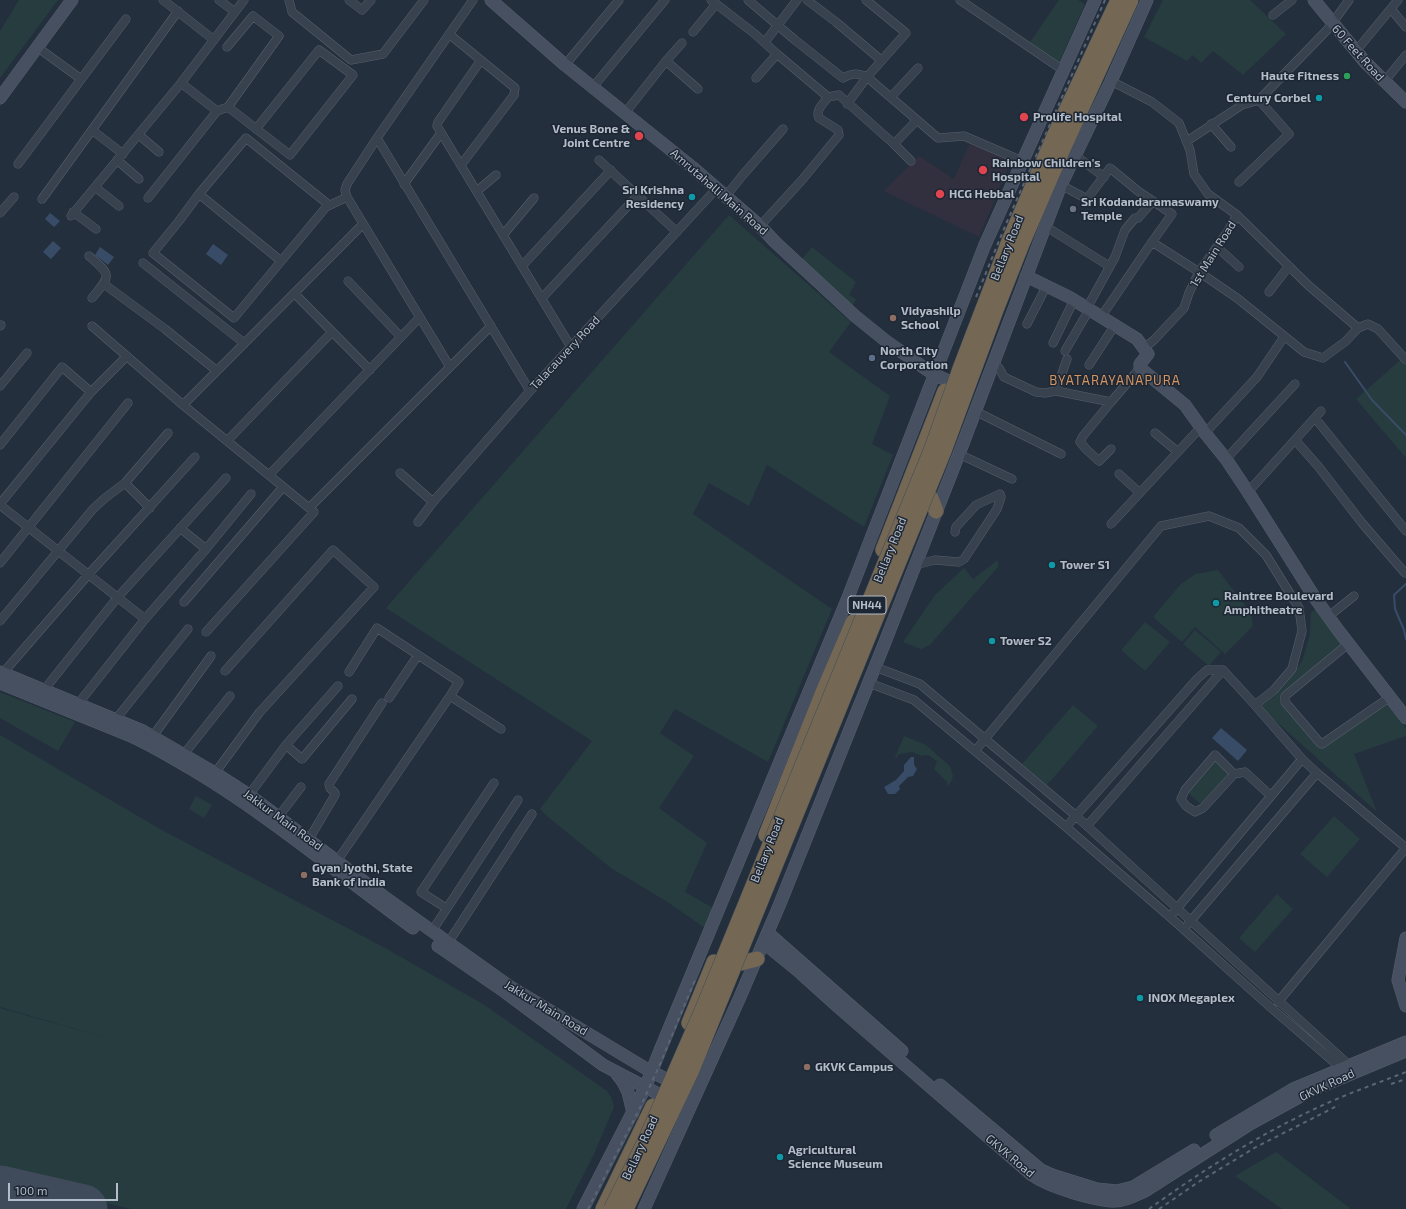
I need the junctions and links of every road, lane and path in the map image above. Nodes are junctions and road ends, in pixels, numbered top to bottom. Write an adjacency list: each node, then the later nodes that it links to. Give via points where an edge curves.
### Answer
1 (72, 0): 42 (street)
2 (163, 0): 30 (street)
3 (219, 0): 31 (street)
4 (244, 0): 31 (street)
5 (289, 0): 8 (street, via 292,12 351,60 383,54)
6 (349, 0): 7 (street, via 362,10)
7 (371, 0)
8 (424, 0)
9 (473, 0): 38 (street)
10 (491, 0): 50 (street, Amrutahalli Main Road)
11 (619, 0): 50 (street)
12 (665, 0): 59 (street)
13 (748, 0): 35 (street)
14 (797, 0): 35 (street)
15 (807, 0): 48 (street)
16 (866, 0): 48 (street, via 906,33)
17 (960, 0): 52 (street)
18 (1095, 0): 52 (street)
19 (1110, 0): 164 (highway, Bellary Road, via 1003,239)
20 (1118, 0): 292 (highway, Bellary Road / NH44, bridge, via 1055,134 1009,241 932,448 703,1008 645,1141)
21 (1131, 0): 293 (highway, Bellary Road / NH44, bridge, via 1022,244 917,520 692,1070)
22 (1138, 0): 170 (highway, Bellary Road, via 1027,246)
23 (1147, 0): 56 (street)
24 (1292, 0): 32 (street)
25 (1314, 0): 34 (street, 60 Feet Road)
26 (1349, 0): 34 (street)
27 (1398, 0): 29 (street)
28 (714, 2): 37 (street); 40 (street)
29 (1391, 9): 36 (street); 44 (street)
30 (178, 12): 39 (street); 74 (street)
31 (235, 12): 39 (street)
32 (1273, 14)
33 (126, 19): 55 (street)
34 (1332, 23): 44 (street, 60 Feet Road); 64 (street)
35 (778, 26): 40 (street); 53 (street, via 843,78 857,73)
36 (1406, 27)
37 (693, 32)
38 (449, 34): 47 (street); 77 (street)
39 (214, 40): 58 (street)
40 (765, 42): 45 (street)
41 (682, 43): 49 (street)
42 (37, 47): 55 (street); 63 (street)
43 (228, 47): 67 (street, via 253,16 279,36)
44 (1356, 51): 57 (street, 60 Feet Road)
45 (777, 54): 54 (street); 61 (street)
46 (1406, 55): 57 (street)
47 (481, 60): 75 (street, via 438,122); 89 (street, via 515,88 515,92)
48 (881, 60): 53 (street)
49 (666, 61): 60 (street); 69 (street)
50 (565, 65): 59 (street, Amrutahalli Main Road)
51 (918, 68): 62 (street)
52 (1064, 70): 87 (street)
53 (867, 77): 62 (street); 66 (street)
54 (756, 78)
55 (81, 79): 88 (street)
56 (1111, 81): 78 (street, 1st Main Road, via 1152,102 1179,123); 83 (street)
57 (1384, 82): 65 (street, 60 Feet Road)
58 (181, 83): 68 (street); 76 (street)
59 (593, 87): 69 (street, Amrutahalli Main Road)
60 (698, 89)
61 (828, 97): 66 (street, via 839,95); 113 (street, via 818,115 838,130 839,135)
62 (892, 97): 70 (street)
63 (0, 98)
64 (1259, 100): 71 (street, via 1242,105); 94 (street, via 1289,134)
65 (1406, 102)
66 (847, 104): 79 (street)
67 (228, 107): 68 (street); 72 (street)
68 (217, 111): 104 (street)
69 (625, 113): 99 (street, Amrutahalli Main Road)
70 (917, 120): 79 (street); 87 (street, via 938,138 964,136)
71 (1211, 124): 78 (street); 80 (street)
72 (256, 129): 72 (street, via 290,156 353,76 319,50)
73 (783, 129): 99 (street, Talacauvery Road, via 730,191)
74 (92, 130): 82 (street); 106 (street)
75 (441, 133): 89 (street); 95 (street)
76 (139, 134): 81 (street); 82 (street)
77 (376, 138): 95 (street); 103 (street, via 347,184)
78 (1187, 141): 111 (street, 1st Main Road, via 1194,174 1208,194)
79 (894, 144): 86 (street)
80 (1231, 147)
81 (159, 152)
82 (123, 154): 84 (street)
83 (1075, 155): 92 (street); 96 (street)
84 (117, 160): 93 (street); 97 (street)
85 (599, 160): 90 (street)
86 (911, 161)
87 (1022, 161): 163 (street, via 984,247)
88 (18, 164)
89 (461, 165): 98 (street)
90 (611, 170): 101 (street); 123 (street)
91 (496, 175): 98 (street)
92 (1104, 177): 96 (street, via 1087,200); 107 (street, via 1110,168)
93 (139, 179)
94 (1239, 182)
95 (404, 184): 144 (street)
96 (1061, 185): 114 (street)
97 (95, 187): 108 (street); 115 (street, via 72,214)
98 (477, 191): 117 (street)
99 (720, 191): 113 (street, Amrutahalli Main Road); 116 (street, Talacauvery Road)
100 (198, 194): 109 (street, via 246,138); 121 (street); 132 (street, via 153,253)
101 (638, 195): 116 (street); 137 (street)
102 (14, 197): 110 (street)
103 (347, 197): 109 (street); 112 (street)
104 (148, 198)
105 (534, 198): 117 (street)
106 (42, 199)
107 (1153, 201): 118 (street, via 1172,214); 124 (street, via 1125,230)
108 (119, 206)
109 (329, 206): 121 (street)
110 (0, 213)
111 (1237, 215): 119 (street, 1st Main Road); 125 (street)
112 (363, 224): 134 (street); 140 (street)
113 (760, 226): 163 (street, Amrutahalli Main Road, via 855,316)
114 (1045, 226): 124 (street); 128 (street)
115 (96, 229)
116 (677, 232): 152 (street, Talacauvery Road)
117 (503, 234): 123 (street)
118 (1152, 242): 127 (street); 141 (street)
119 (1217, 247): 126 (street); 127 (street, 1st Main Road)
120 (89, 256): 130 (street, via 105,270 107,276)
121 (281, 261): 132 (street, via 234,318)
122 (143, 263): 135 (street)
123 (522, 266): 137 (street)
124 (1109, 266): 139 (street)
125 (1289, 266): 133 (street); 146 (street)
126 (1239, 267)
127 (1199, 272): 149 (street, via 1237,298); 153 (street, 1st Main Road, via 1184,308)
128 (1026, 276): 131 (street); 157 (street)
129 (348, 281): 148 (street)
130 (104, 284): 136 (street); 162 (street)
131 (1047, 285): 138 (street); 142 (street)
132 (196, 286): 135 (street)
133 (1269, 292)
134 (294, 293): 147 (street); 150 (street)
135 (186, 297): 150 (street)
136 (92, 298)
137 (542, 298): 152 (street)
138 (1074, 300): 139 (street); 151 (street)
139 (1088, 309): 141 (street); 168 (street, via 1066,355)
140 (420, 317): 148 (street); 159 (street)
141 (1101, 317): 145 (street)
142 (1028, 324)
143 (92, 326): 155 (street)
144 (491, 326): 159 (street); 167 (street)
145 (1115, 326): 153 (street, via 1136,339); 158 (street)
146 (1358, 328): 149 (street, via 1346,341 1323,358 1304,352); 156 (street, via 1368,324 1378,329)
147 (332, 332): 161 (street); 181 (street)
148 (400, 337): 161 (street)
149 (1284, 337): 177 (street, via 1257,377)
150 (244, 343): 162 (street)
151 (1053, 343)
152 (571, 347): 167 (street, Talacauvery Road)
153 (1144, 348): 160 (street, via 1148,354)
154 (27, 353): 166 (street)
155 (127, 356): 169 (street); 173 (street)
156 (1406, 360)
157 (992, 363): 168 (street, via 1004,377 1036,392); 174 (street)
158 (1089, 365)
159 (450, 367): 203 (street)
160 (1140, 368): 171 (street); 177 (street, via 1185,405)
161 (370, 370): 190 (street)
162 (217, 371): 173 (street)
163 (934, 375): 164 (street, Amrutahalli Main Road); 282 (street, via 847,600)
164 (949, 381): 170 (street, Amrutahalli Main Road); 283 (highway, Bellary Road)
165 (1295, 384): 188 (street)
166 (0, 386)
167 (530, 391): 199 (street, Talacauvery Road)
168 (1056, 391): 171 (street)
169 (91, 392): 182 (street, via 62,367); 201 (street)
170 (973, 392): 200 (highway, Bellary Road)
171 (1111, 402): 183 (street, via 1080,442 1099,461)
172 (128, 403): 206 (street)
173 (183, 404): 181 (street)
174 (975, 411): 185 (street); 186 (street)
175 (1321, 411): 176 (street)
176 (1315, 418): 180 (street); 208 (street)
177 (1203, 430): 184 (street); 188 (street)
178 (168, 433): 194 (street)
179 (1155, 433): 184 (street)
180 (1295, 440): 196 (street); 214 (street)
181 (227, 441): 190 (street)
182 (0, 445)
183 (1111, 449)
184 (1178, 452): 197 (street)
185 (959, 454): 193 (street); 200 (street)
186 (1061, 454)
187 (195, 457): 202 (street)
188 (1226, 459): 196 (street)
189 (400, 473): 199 (street)
190 (269, 474): 195 (street)
191 (1119, 474): 197 (street)
192 (226, 478): 207 (street)
193 (1012, 479)
194 (125, 483): 202 (street); 211 (street, via 93,509)
195 (283, 487): 203 (street); 218 (street)
196 (1248, 492): 219 (street)
197 (1140, 493): 205 (street)
198 (251, 494): 210 (street)
199 (433, 502): 204 (street, Talacauvery Road)
200 (933, 504): 213 (street); 275 (highway, Bellary Road)
201 (0, 505): 206 (street)
202 (150, 508): 215 (street)
203 (309, 508): 223 (street, via 314,512)
204 (418, 522)
205 (1112, 524)
206 (29, 528): 211 (street); 212 (street)
207 (180, 528): 210 (street); 217 (street)
208 (1406, 530)
209 (955, 532): 213 (street, via 976,505 1000,494 997,508 964,559 959,562 935,560)
210 (206, 549): 220 (street)
211 (58, 551): 215 (street); 221 (street)
212 (0, 563)
213 (914, 565): 227 (street)
214 (1404, 572)
215 (88, 575): 217 (street); 231 (street)
216 (1354, 596): 219 (street)
217 (117, 598): 220 (street); 234 (street)
218 (184, 602)
219 (1329, 616): 224 (street)
220 (145, 619): 240 (street)
221 (0, 621)
222 (188, 629): 242 (street)
223 (206, 632)
224 (1348, 644): 237 (street); 237 (street, via 1285,696 1285,702 1322,744)
225 (418, 655): 230 (street, via 378,628); 236 (street, via 459,682); 263 (street, via 329,784 335,793 334,798)
226 (211, 656): 244 (street)
227 (875, 667): 232 (street); 245 (street, via 920,684)
228 (225, 670): 250 (street, via 333,550 374,586 259,713)
229 (1223, 670): 239 (street); 259 (street, via 1207,670 1197,679); 261 (street)
230 (349, 672)
231 (1, 676): 234 (street, Jakkur Main Road); 240 (street, Jakkur Main Road)
232 (869, 684): 247 (street, via 914,700); 271 (street)
233 (338, 686): 246 (street)
234 (44, 690): 240 (street, Jakkur Main Road)
235 (230, 696): 248 (street)
236 (450, 696): 243 (street); 264 (street)
237 (1390, 697): 241 (street)
238 (352, 699): 246 (street, via 302,759)
239 (1255, 705): 245 (street, via 1274,690 1292,669 1302,631 1299,608 1266,555 1239,528 1209,516 1161,526); 249 (street)
240 (76, 708): 242 (street, Jakkur Main Road); 260 (street, Jakkur Main Road, via 155,748)
241 (1406, 718)
242 (116, 719): 244 (street, Jakkur Main Road)
243 (501, 729)
244 (153, 736): 248 (street, Jakkur Main Road)
245 (985, 739): 247 (street); 259 (street)
246 (286, 745): 255 (street)
247 (975, 751): 262 (street)
248 (184, 754): 250 (street, Jakkur Main Road)
249 (1302, 759): 251 (street); 256 (street)
250 (215, 773): 255 (street, Jakkur Main Road)
251 (1317, 773): 268 (street); 276 (street, via 1406,848)
252 (1234, 774): 252 (street, via 1203,808 1195,812 1181,799 1185,790 1215,755); 256 (street, via 1245,772)
253 (494, 783): 265 (street, via 421,892)
254 (301, 787): 260 (street)
255 (249, 795): 260 (street, Jakkur Main Road)
256 (1271, 796): 266 (street)
257 (518, 800): 265 (street)
258 (532, 814): 273 (street)
259 (1075, 815): 261 (street); 262 (street)
260 (283, 823): 263 (street, Jakkur Main Road); 281 (street, Jakkur Main Road, via 378,903)
261 (1087, 826): 266 (street)
262 (1066, 827): 267 (street)
263 (309, 839): 264 (street, Jakkur Main Road)
264 (337, 861): 270 (street, Jakkur Main Road)
265 (446, 908): 270 (street)
266 (1177, 908): 267 (street); 268 (street)
267 (1170, 917): 269 (street)
268 (1190, 921): 269 (street); 276 (street)
269 (1183, 929): 280 (street, via 1264,1002)
270 (432, 931): 273 (street, Jakkur Main Road)
271 (766, 938): 274 (street); 289 (street, GKVK Road, via 1038,1168 1052,1176 1096,1189 1117,1191)
272 (1406, 938): 277 (street, via 1398,980)
273 (448, 943): 282 (street, Jakkur Main Road, via 509,986)
274 (757, 959): 275 (highway); 285 (street)
275 (741, 963): 285 (highway, Bellary Road)
276 (1278, 1002): 280 (street)
277 (1406, 1006)
278 (1406, 1042): 280 (street, GKVK Road)
279 (1406, 1051): 289 (street, GKVK Road, via 1310,1091 1250,1124 1145,1191 1132,1197)
280 (1345, 1067): 289 (street, GKVK Road, via 1293,1089)
281 (616, 1072): 284 (street, Jakkur Main Road); 287 (street, via 628,1092)
282 (652, 1072): 283 (street, Jakkur Main Road); 284 (street)
283 (666, 1078): 284 (highway, Bellary Road); 285 (street, Jakkur Main Road)
284 (652, 1092): 286 (street, Jakkur Main Road); 287 (street); 288 (highway, Bellary Road)
285 (693, 1093): 286 (highway, Bellary Road)
286 (686, 1108): 294 (highway, Bellary Road); 295 (street)
287 (632, 1113): 288 (street); 290 (street)
288 (646, 1120): 291 (highway, Bellary Road)
289 (1122, 1195)
290 (583, 1209)
291 (603, 1209)
292 (611, 1209)
293 (626, 1209)
294 (633, 1209)
295 (644, 1209)

